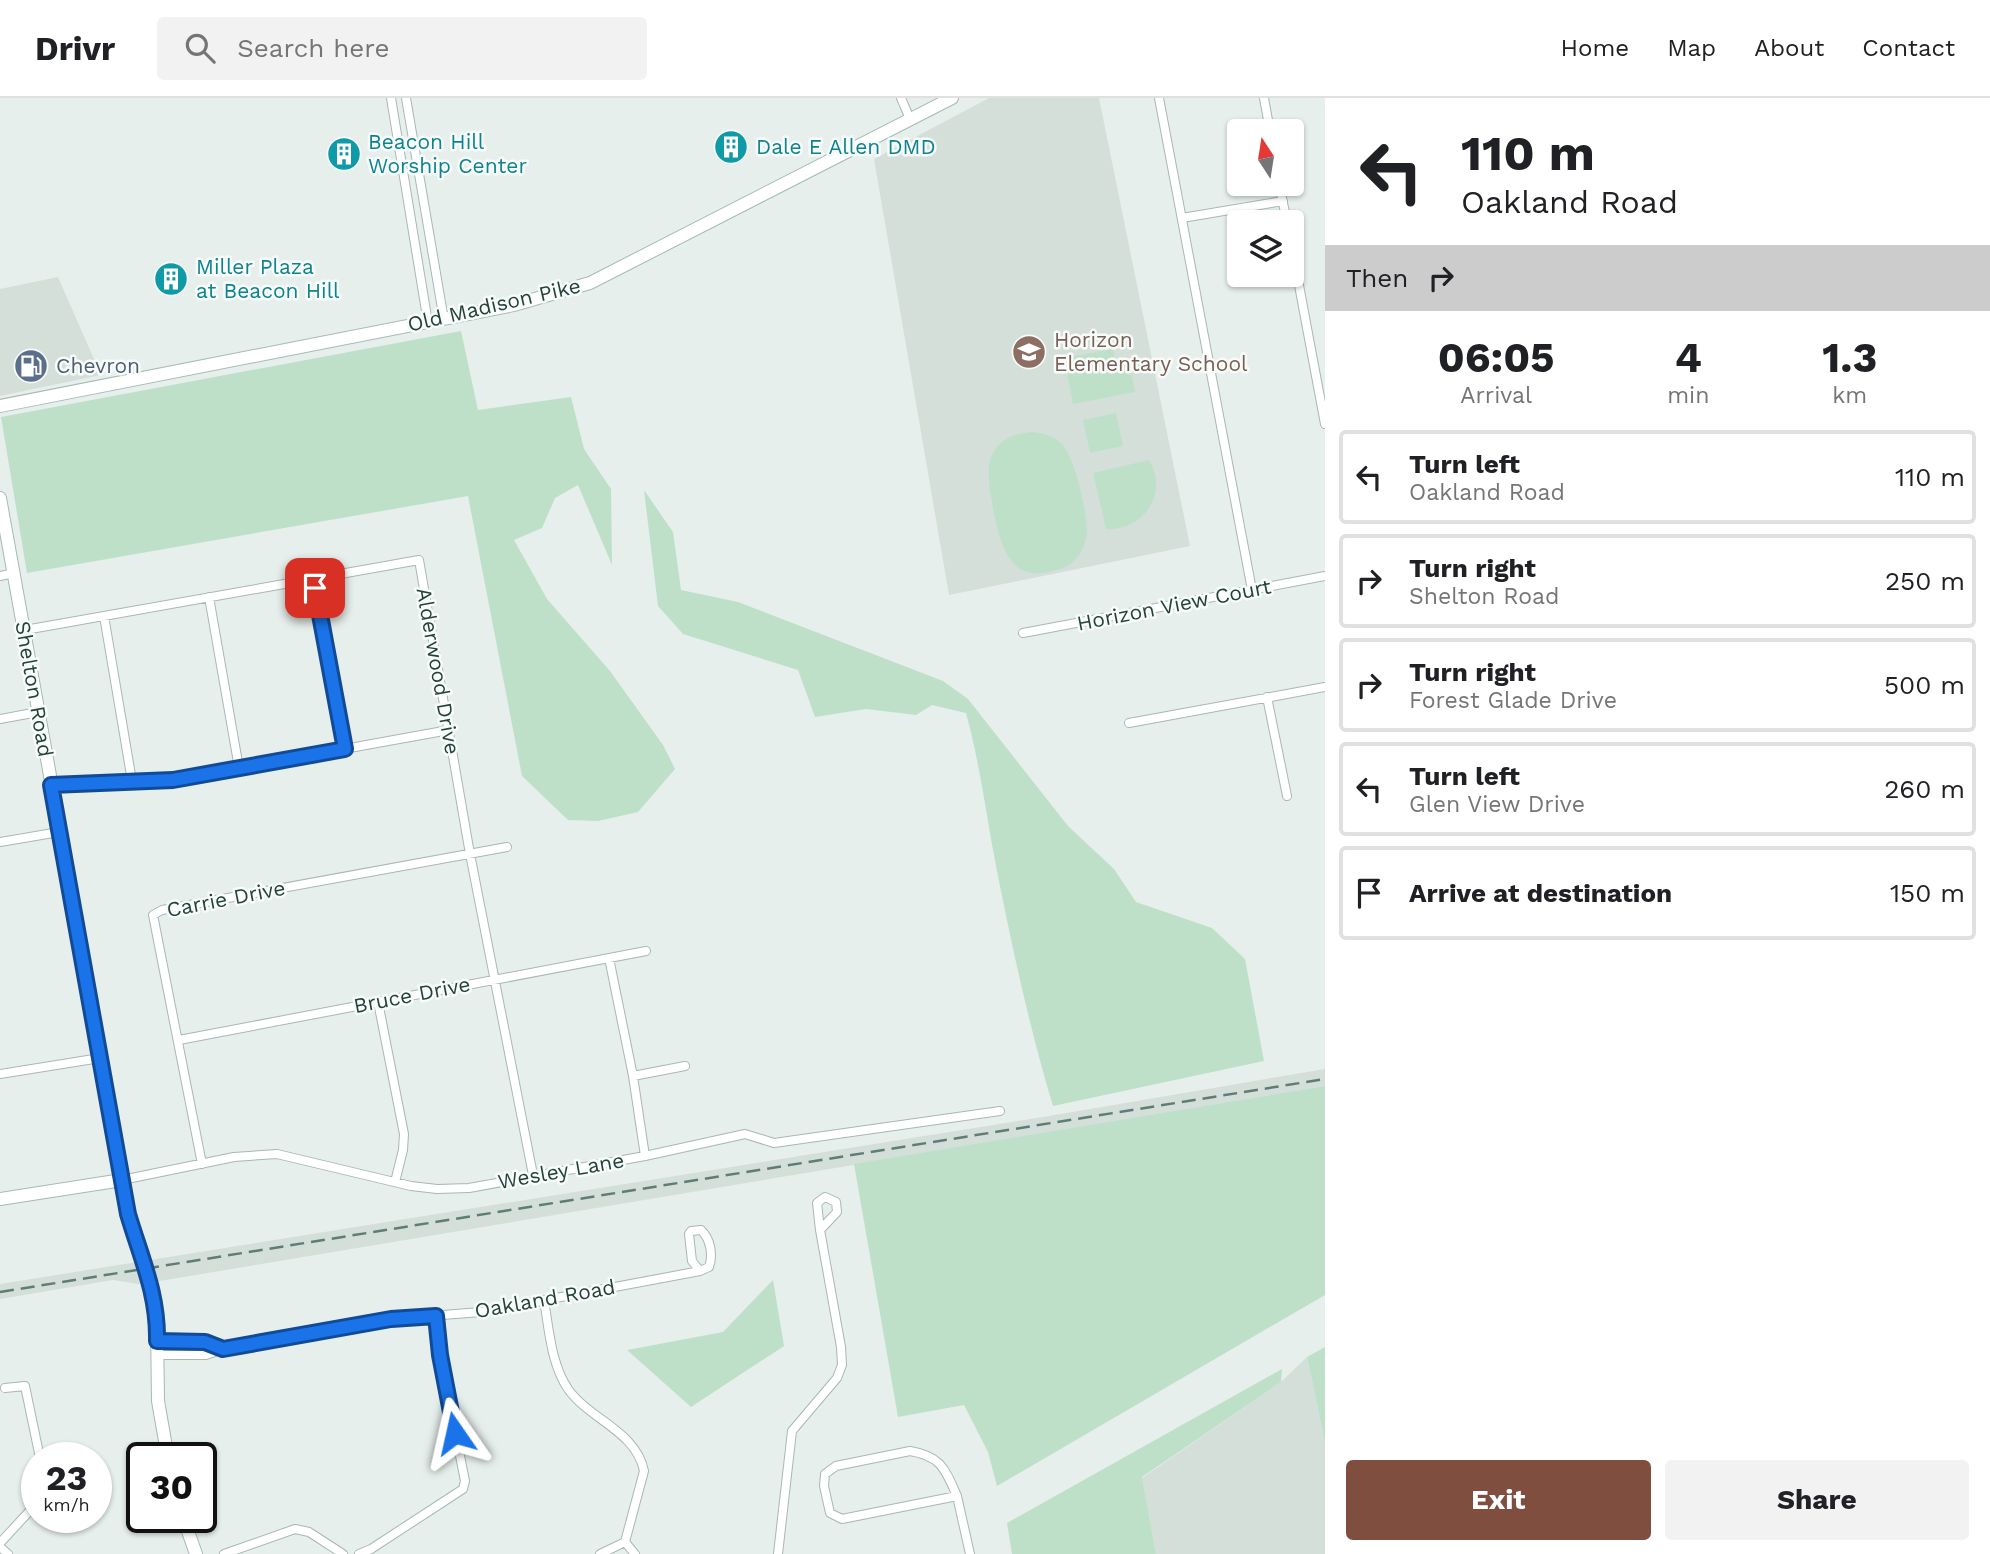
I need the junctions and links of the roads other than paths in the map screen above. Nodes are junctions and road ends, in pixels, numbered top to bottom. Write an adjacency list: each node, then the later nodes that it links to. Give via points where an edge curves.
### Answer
1 (391, 98): 10 (street)
2 (406, 98): 9 (street)
3 (901, 98): 7 (street)
4 (952, 98): 7 (street, Old Madison Pike)
5 (1159, 98): 14 (street)
6 (1264, 98): 8 (street)
7 (910, 119): 18 (street, Old Madison Pike, via 590,283)
8 (1268, 119)
9 (414, 139): 10 (street); 16 (street)
10 (399, 142): 15 (street)
11 (1282, 196): 12 (street)
12 (1283, 201): 13 (street); 14 (street)
13 (1285, 210)
14 (1182, 218): 27 (street)
15 (414, 233): 16 (street); 19 (street)
16 (430, 233): 18 (street)
17 (1299, 287): 21 (street)
18 (444, 320): 19 (street, Old Madison Pike)
19 (428, 323): 20 (street, Old Madison Pike)
20 (0, 406)
21 (1325, 424)
22 (0, 498): 23 (street, Shelton Road)
23 (14, 573): 24 (street); 30 (street, Shelton Road)
24 (0, 576)
25 (1325, 576): 27 (street, Horizon View Court)
26 (313, 578): 28 (street, Alderwood Drive); 37 (street, Alderwood Drive, via 419,560); 38 (street)
27 (1252, 590): 31 (street, Horizon View Court)
28 (209, 597): 29 (street, Alderwood Drive); 39 (street)
29 (104, 616): 30 (street, Alderwood Drive); 40 (street)
30 (25, 630): 34 (street, Shelton Road)
31 (1023, 633)
32 (1325, 687): 33 (street)
33 (1267, 697): 36 (street); 42 (street)
34 (38, 712): 35 (street); 41 (street, Shelton Road)
35 (0, 719)
36 (1129, 723)
37 (449, 730): 38 (street); 46 (street, Alderwood Drive)
38 (345, 749): 39 (street)
39 (239, 768): 40 (street)
40 (132, 782): 41 (street)
41 (51, 785): 43 (street, Shelton Road)
42 (1286, 796)
43 (59, 832): 44 (street); 52 (street, Shelton Road)
44 (0, 842)
45 (507, 847): 46 (street, Carrie Drive)
46 (470, 854): 49 (street, Alderwood Drive); 51 (street, Carrie Drive, via 153,915)
47 (646, 951): 48 (street, Bruce Drive)
48 (609, 958): 49 (street, Bruce Drive); 55 (street)
49 (495, 980): 50 (street, Bruce Drive); 59 (street, Alderwood Drive)
50 (378, 1002): 51 (street, Bruce Drive); 61 (street, via 404,1134)
51 (179, 1040): 58 (street, Carrie Drive)
52 (100, 1058): 54 (street); 60 (street, Shelton Road)
53 (685, 1066): 55 (street)
54 (0, 1074)
55 (633, 1076): 57 (street)
56 (1000, 1111): 57 (street, Wesley Lane, via 774,1143 745,1134)
57 (645, 1156): 59 (street, Wesley Lane)
58 (202, 1164): 60 (street, Wesley Lane); 61 (street, Wesley Lane, via 277,1154)
59 (533, 1175): 61 (street, Wesley Lane, via 469,1188)
60 (122, 1180): 62 (street); 67 (street, Shelton Road, via 150,1280)
61 (395, 1182)
62 (0, 1199)
63 (820, 1230): 85 (street, via 842,1365 837,1378 792,1431)
64 (700, 1271): 64 (street, via 690,1250 689,1234 695,1229 706,1234 712,1259 709,1268); 65 (street, Oakland Road)
65 (544, 1300): 66 (street, Oakland Road); 76 (street, via 558,1368 569,1390 626,1438 642,1460 644,1471)
66 (436, 1316): 68 (street, Oakland Road, via 391,1319); 82 (street, via 463,1489)
67 (157, 1341): 68 (street, Oakland Road, via 205,1342); 69 (street, Shelton Road)
68 (223, 1349): 69 (street, Oakland Road, via 206,1355)
69 (156, 1355): 72 (street, Shelton Road)
70 (5, 1388): 71 (street, via 25,1386)
71 (37, 1442)
72 (165, 1442)
73 (957, 1496): 73 (street, via 842,1519 830,1513 825,1474 836,1466 910,1451 936,1460 947,1471); 86 (street)
74 (21, 1521): 77 (street)
75 (189, 1533): 79 (street)
76 (625, 1542): 83 (street); 84 (street)
77 (0, 1545): 78 (street)
78 (8, 1554)
79 (196, 1554)
80 (224, 1554): 81 (street, via 295,1529 309,1532)
81 (343, 1554)
82 (359, 1554)
83 (600, 1554)
84 (635, 1554)
85 (778, 1554)
86 (970, 1554)

